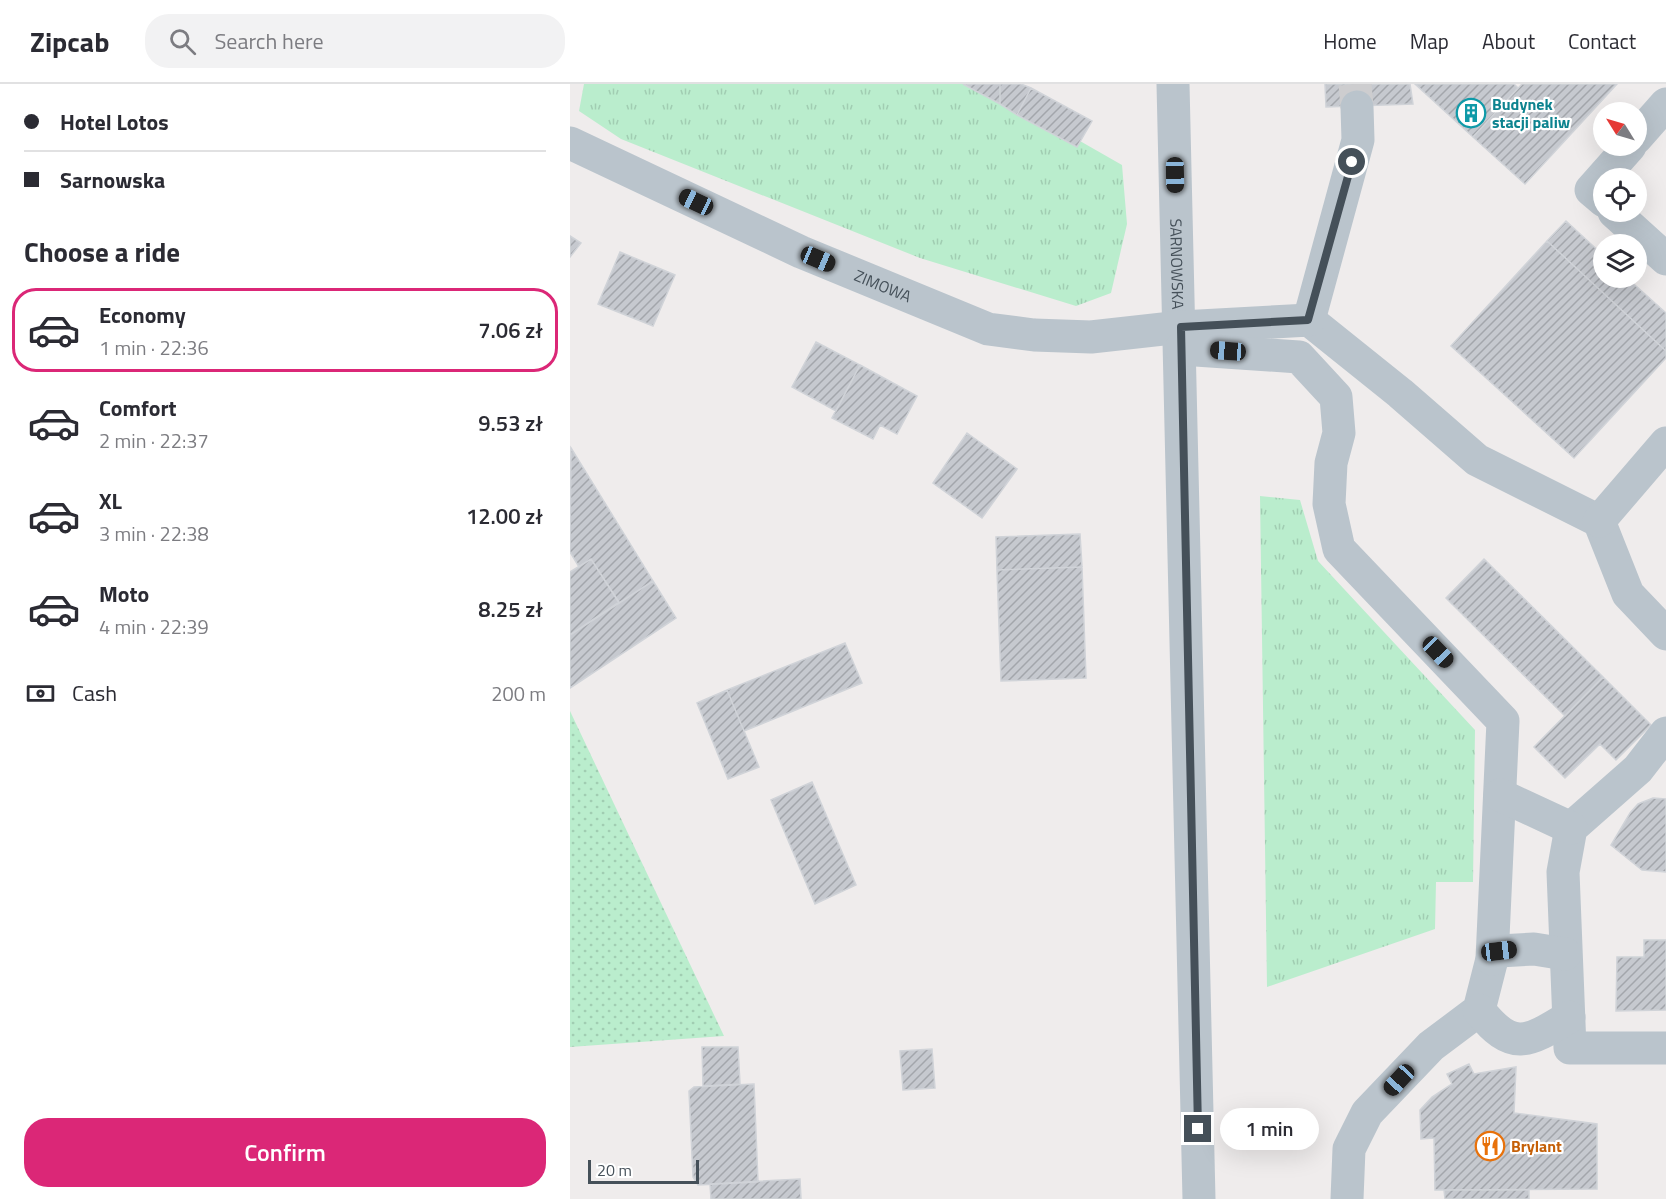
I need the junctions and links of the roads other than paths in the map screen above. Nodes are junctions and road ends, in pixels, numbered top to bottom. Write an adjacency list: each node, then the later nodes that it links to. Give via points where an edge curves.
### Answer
1 (1173, 84): 11 (street, SARNOWSKA)
2 (1666, 104): 4 (street)
3 (1357, 107): 10 (street, via 1358,140)
4 (1647, 126)
5 (570, 143): 11 (street, ZIMOWA, via 801,252 988,329 1034,335)
6 (1621, 156): 7 (street)
7 (1610, 168)
8 (1625, 222): 9 (street)
9 (1666, 259)
10 (1308, 320): 11 (street); 13 (street, via 1478,460)
11 (1181, 338): 16 (street, via 1299,357 1336,397 1339,433 1331,463 1329,504 1339,549 1503,722); 25 (street, SARNOWSKA)
12 (1666, 442): 13 (street)
13 (1599, 521): 14 (street, via 1628,594)
14 (1666, 634)
15 (1666, 734): 17 (street, via 1638,769)
16 (1500, 795): 18 (street); 21 (street)
17 (1596, 807): 18 (street); 19 (street)
18 (1571, 828): 19 (street)
19 (1563, 872): 20 (street)
20 (1565, 954): 21 (street, via 1517,949 1499,951); 23 (street)
21 (1492, 959): 22 (street)
22 (1479, 1010): 23 (street, via 1500,1034 1515,1039 1542,1034); 26 (street, via 1431,1046 1367,1113 1349,1149)
23 (1569, 1017): 24 (street, via 1570,1048)
24 (1666, 1048)
25 (1199, 1199)
26 (1347, 1199)

